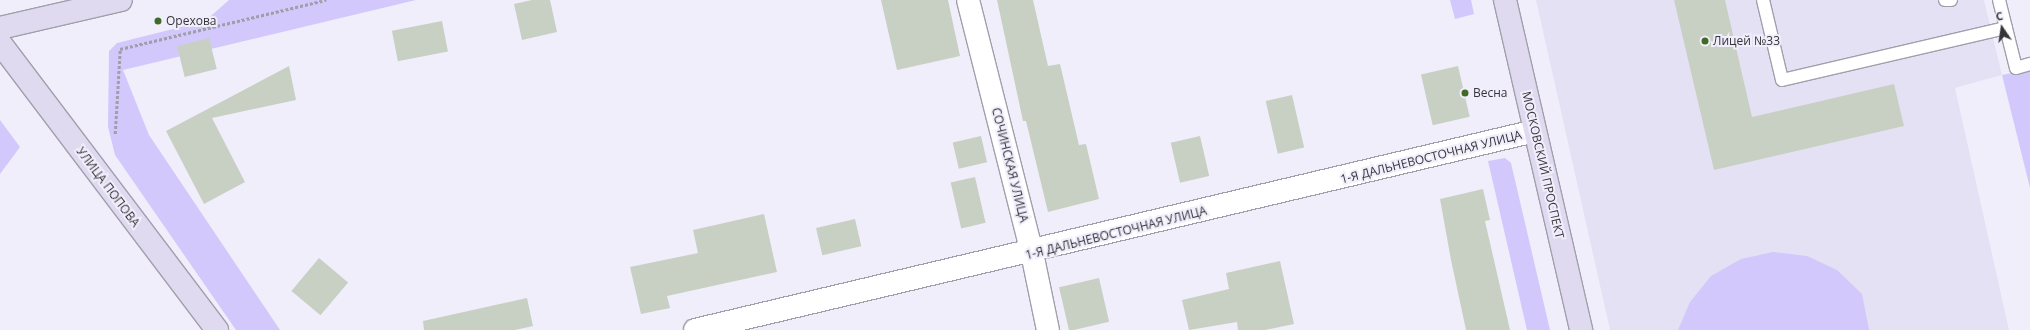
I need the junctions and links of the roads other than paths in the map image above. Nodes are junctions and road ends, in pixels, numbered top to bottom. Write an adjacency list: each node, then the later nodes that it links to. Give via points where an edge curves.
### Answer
1 (121, 0): 8 (street)
2 (968, 0): 13 (street, СОЧИНСКАЯ УЛИЦА)
3 (1505, 0): 12 (street, МОСКОВСКИЙ ПРОСПЕКТ)
4 (1763, 0): 9 (lane, via 1782,80)
5 (1945, 0): 6 (lane)
6 (1951, 0)
7 (1999, 0): 9 (lane)
8 (0, 28)
9 (2006, 28): 11 (lane, via 2016,68)
10 (0, 43): 14 (street, УЛИЦА ПОПОВА)
11 (2030, 64)
12 (1535, 132): 13 (street, 1-Я ДАЛЬНЕВОСТОЧНАЯ УЛИЦА); 17 (street, МОСКОВСКИЙ ПРОСПЕКТ)
13 (1032, 253): 15 (street, 1-Я ДАЛЬНЕВОСТОЧНАЯ УЛИЦА); 16 (street, СОЧИНСКАЯ УЛИЦА)
14 (217, 330)
15 (695, 330)
16 (1048, 330)
17 (1582, 330)

